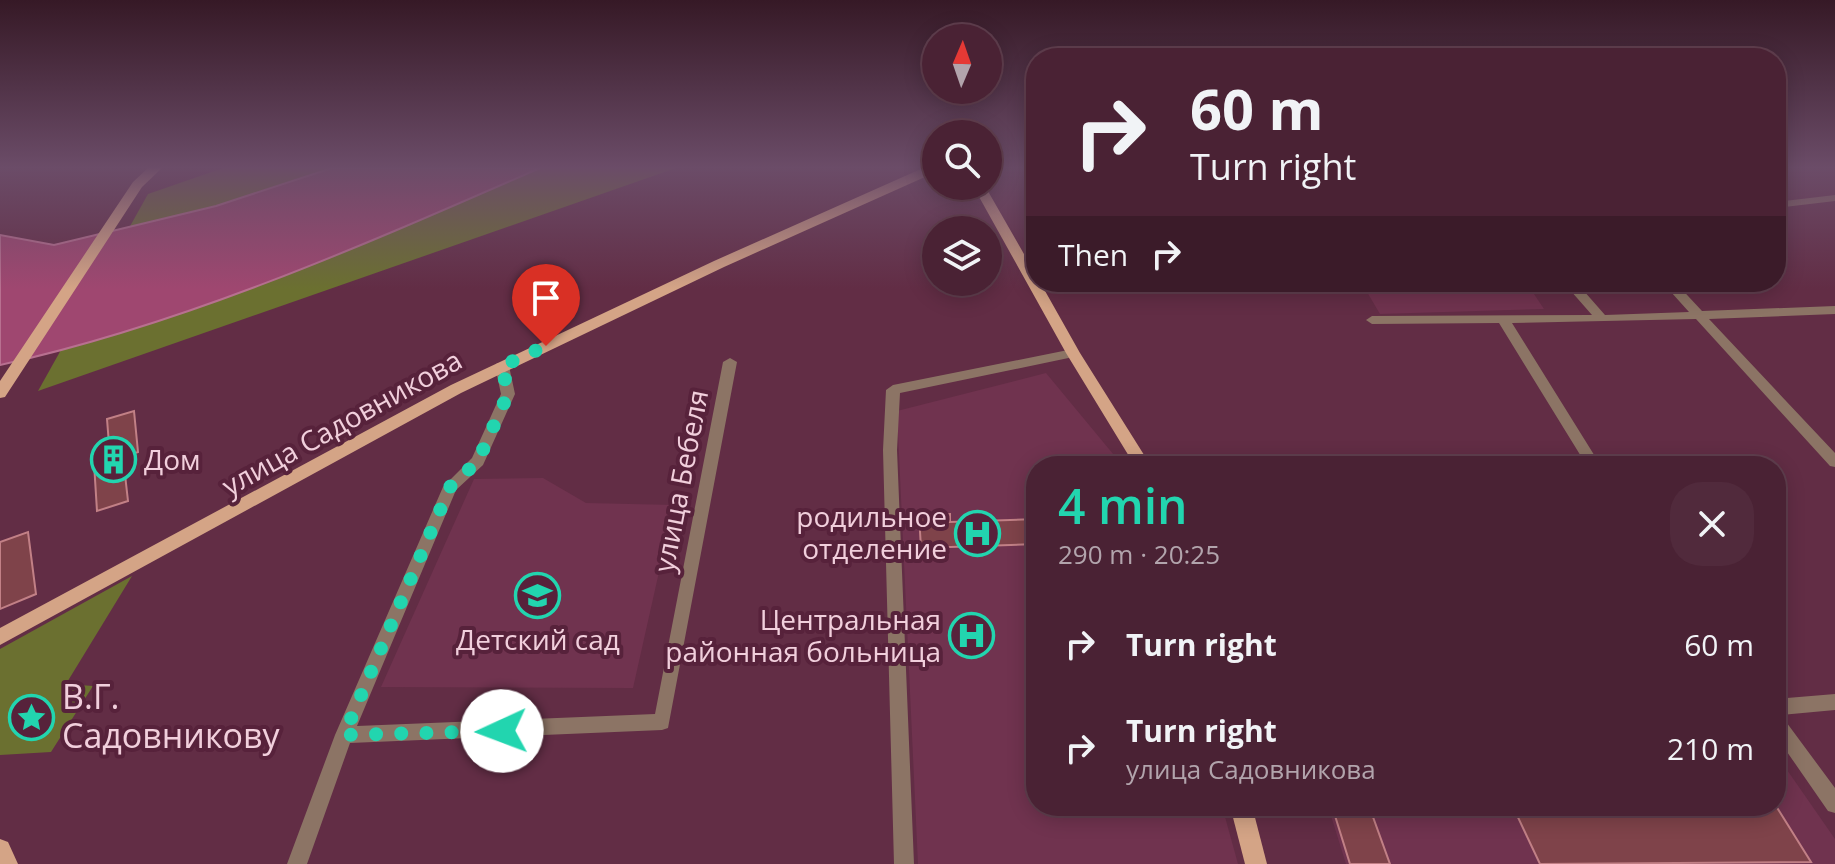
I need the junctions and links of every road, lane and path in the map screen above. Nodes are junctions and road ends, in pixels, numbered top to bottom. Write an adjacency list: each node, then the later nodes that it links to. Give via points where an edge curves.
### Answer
1 (122, 208): 16 (main road)
2 (846, 208): 15 (main road, улица Садовникова)
3 (992, 208): 4 (main road)
4 (1026, 270)
5 (1039, 292): 13 (main road)
6 (1578, 292): 11 (street)
7 (1677, 292): 9 (street)
8 (1835, 310): 9 (street)
9 (1700, 316): 11 (street); 19 (street)
10 (1503, 319): 11 (street); 12 (street); 18 (street)
11 (1602, 319)
12 (1372, 320)
13 (1073, 353): 17 (main road); 30 (street, via 893,390 890,450)
14 (730, 362): 23 (street, улица Бебеля, via 662,722)
15 (502, 366): 20 (main road, улица Садовникова); 23 (street, via 508,394 478,461 450,487)
16 (0, 393)
17 (1137, 456)
18 (1588, 456)
19 (1835, 462)
20 (0, 637)
21 (1835, 702): 22 (street)
22 (1786, 706)
23 (344, 735): 29 (street)
24 (1786, 735): 25 (street)
25 (1835, 804)
26 (1244, 816): 31 (main road)
27 (0, 850): 28 (main road)
28 (7, 864)
29 (297, 864)
30 (904, 864)
31 (1256, 864)

